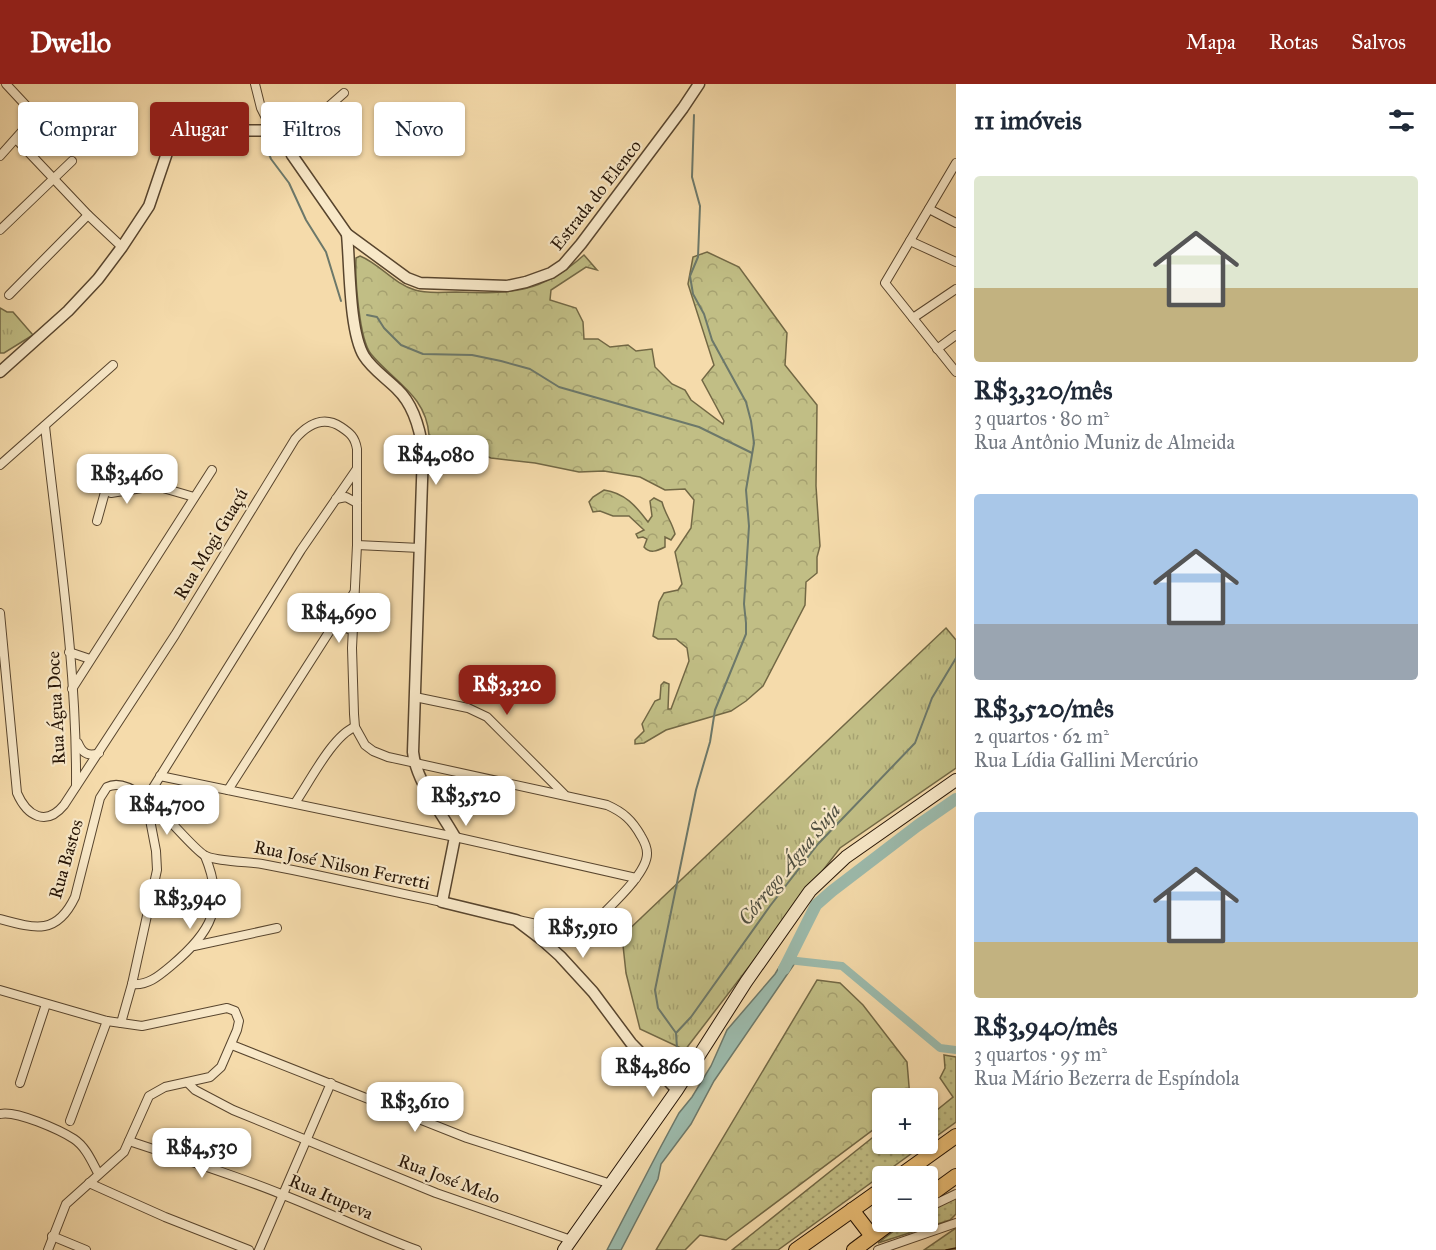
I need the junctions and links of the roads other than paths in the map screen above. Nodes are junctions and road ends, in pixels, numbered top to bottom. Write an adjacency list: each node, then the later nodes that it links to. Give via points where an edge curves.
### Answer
1 (6, 84): 8 (street, via 33,113 32,122)
2 (255, 84): 6 (street)
3 (699, 84): 19 (street, Estrada do Elenco, via 581,244 563,265 539,279 507,286 420,283 407,278)
4 (344, 93): 5 (street)
5 (334, 102)
6 (261, 108)
7 (261, 130): 21 (street, via 197,133 175,139 166,151 149,206)
8 (16, 140): 9 (street); 14 (street)
9 (0, 156)
10 (293, 156): 19 (street, Estrada do Elenco)
11 (72, 161): 14 (street)
12 (956, 163): 13 (street)
13 (952, 177): 15 (street)
14 (54, 178): 16 (street); 18 (street)
15 (929, 209): 17 (street); 20 (street)
16 (88, 215): 21 (street); 24 (street)
17 (956, 223)
18 (0, 230)
19 (347, 234): 45 (street, via 360,348 372,366 400,391 421,434)
20 (910, 240): 22 (street); 25 (street, via 885,283)
21 (122, 247): 28 (street, via 68,311)
22 (956, 262)
23 (956, 289): 25 (street)
24 (9, 295)
25 (913, 318): 27 (street)
26 (956, 335): 27 (street)
27 (938, 349): 31 (street)
28 (6, 361): 30 (street)
29 (113, 365): 32 (street)
30 (0, 372)
31 (956, 372)
32 (45, 426): 33 (street); 50 (street, Rua Água Doce)
33 (0, 465)
34 (84, 469): 37 (street)
35 (212, 470): 40 (street)
36 (356, 470): 41 (street); 42 (street); 57 (street, Rua Mogi Guaçú, via 355,440 334,422 315,423 299,434)
37 (110, 474): 38 (street); 39 (street)
38 (156, 486): 39 (street, via 117,493); 40 (street)
39 (106, 489): 43 (street)
40 (194, 497): 51 (street)
41 (336, 499): 42 (street, via 346,497); 59 (street)
42 (357, 503): 44 (street)
43 (97, 521)
44 (357, 545): 45 (street); 46 (street)
45 (420, 548): 54 (street)
46 (354, 593): 48 (street); 49 (street)
47 (0, 613): 52 (street)
48 (329, 630): 49 (street, via 339,626); 62 (street)
49 (352, 630): 55 (street)
50 (69, 652): 51 (street); 53 (street, Rua Água Doce)
51 (90, 659): 53 (street)
52 (3, 681): 61 (street, Rua Água Doce, via 21,801 33,814 50,816 58,812)
53 (72, 690): 56 (street, Rua Água Doce)
54 (415, 697): 58 (street); 63 (street, via 468,708 487,717)
55 (355, 727): 58 (street, via 365,745 374,751); 65 (street, via 338,739)
56 (76, 740): 57 (street, via 83,752); 61 (street, Rua Água Doce)
57 (99, 753): 61 (street, Rua Mogi Guaçú)
58 (414, 762): 63 (street); 66 (street)
59 (160, 776): 62 (street); 64 (street)
60 (956, 780): 83 (main road, via 846,857 810,891)
61 (76, 786)
62 (228, 790): 65 (street)
63 (564, 794): 68 (street, via 607,805 633,822 647,853 646,864)
64 (146, 799): 67 (street); 70 (street, Rua Bastos, via 123,785 113,784 104,791 75,897 59,920 38,927); 74 (street, via 157,870)
65 (295, 803): 66 (street)
66 (455, 837): 68 (street); 69 (street)
67 (205, 856): 69 (street, Rua José Nilson Ferretti, via 262,864); 73 (street, via 211,871 214,903 209,923)
68 (636, 878): 71 (street, Rua José Nilson Ferretti, via 597,920 582,928)
69 (442, 902): 71 (street, Rua José Nilson Ferretti)
70 (0, 919)
71 (516, 920): 83 (street, Rua José Nilson Ferretti, via 560,956 594,992 645,1060)
72 (277, 928): 73 (street)
73 (194, 946): 74 (street, via 148,983)
74 (132, 984): 78 (street)
75 (0, 990): 76 (street)
76 (46, 1004): 77 (street); 80 (street)
77 (107, 1021): 78 (street); 85 (street)
78 (121, 1023): 79 (street, via 142,1026 231,1009 236,1011 239,1021)
79 (232, 1046): 81 (street, via 216,1074); 82 (street)
80 (20, 1083)
81 (188, 1083): 87 (street, Rua José Melo, via 233,1110); 88 (street, via 152,1093)
82 (331, 1083): 87 (street); 93 (street, via 467,1138)
83 (677, 1090): 93 (main road)
84 (0, 1114): 90 (street, via 30,1119 75,1140)
85 (70, 1121)
86 (956, 1136): 89 (main road)
87 (307, 1139): 95 (street); 105 (street, Rua José Melo)
88 (129, 1141): 90 (street, via 118,1159); 95 (street, Rua Itupeva)
89 (914, 1166)
90 (98, 1173): 92 (street)
91 (956, 1176): 94 (main road)
92 (89, 1183): 104 (street, via 66,1204); 108 (street)
93 (611, 1184): 105 (main road)
94 (938, 1189)
95 (283, 1194): 109 (street); 110 (street, Rua Itupeva)
96 (956, 1194): 98 (street)
97 (872, 1196): 99 (main road)
98 (938, 1203)
99 (852, 1210): 103 (main road); 111 (main road)
100 (956, 1224): 113 (street)
101 (878, 1232): 103 (main road)
102 (880, 1232): 103 (street)
103 (874, 1235): 112 (main road)
104 (52, 1236): 106 (street); 107 (street)
105 (568, 1245)
106 (48, 1250)
107 (86, 1250)
108 (249, 1250)
109 (259, 1250)
110 (417, 1250)
111 (796, 1250)
112 (854, 1250)
113 (878, 1250)

